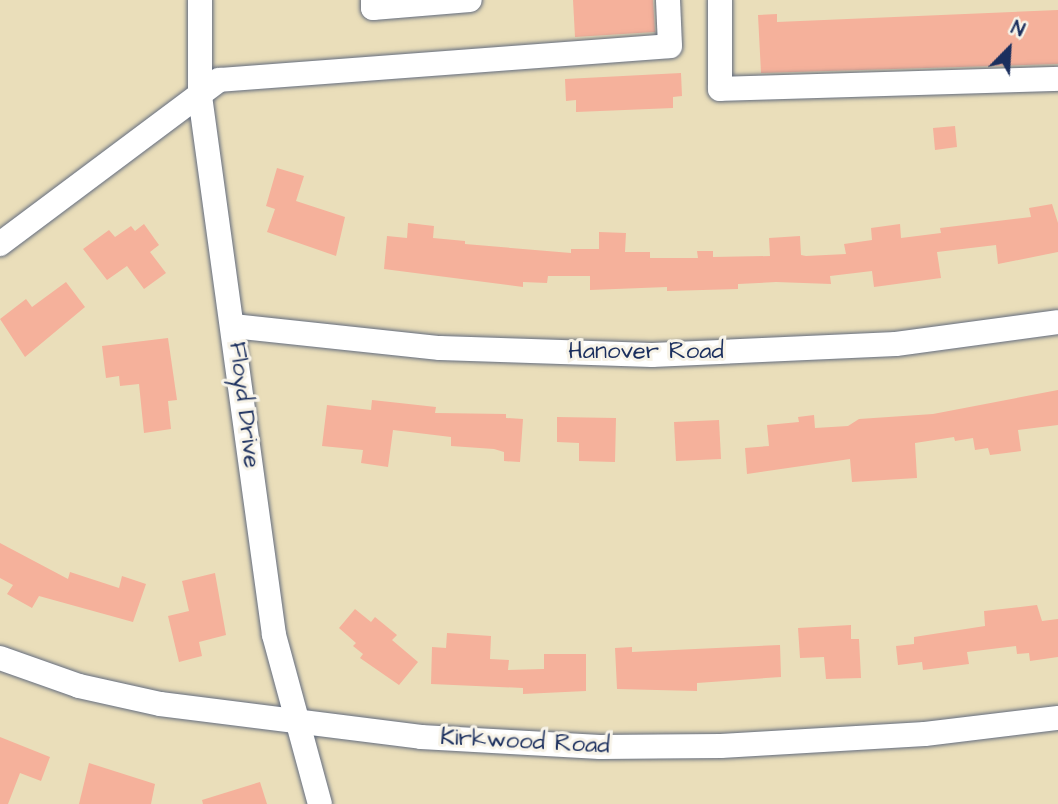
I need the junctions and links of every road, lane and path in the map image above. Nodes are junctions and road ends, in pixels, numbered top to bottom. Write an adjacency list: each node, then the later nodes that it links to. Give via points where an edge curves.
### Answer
1 (200, 0): 7 (street, Floyd Drive)
2 (373, 0): 3 (street, via 373,8)
3 (470, 0)
4 (668, 0): 7 (street, via 670,46 219,80)
5 (720, 0): 6 (street, via 720,89)
6 (1058, 79)
7 (200, 96): 8 (street); 10 (street, Floyd Drive)
8 (0, 244)
9 (1058, 322): 10 (street, Hanover Road, via 895,344 652,355 440,348)
10 (233, 326): 13 (street, Floyd Drive, via 274,635)
11 (0, 658): 13 (street, Kirkwood Road, via 79,686)
12 (1058, 718): 13 (street, Kirkwood Road, via 925,734 721,746 600,747 421,737)
13 (294, 723): 14 (street, Floyd Drive)
14 (320, 804)

